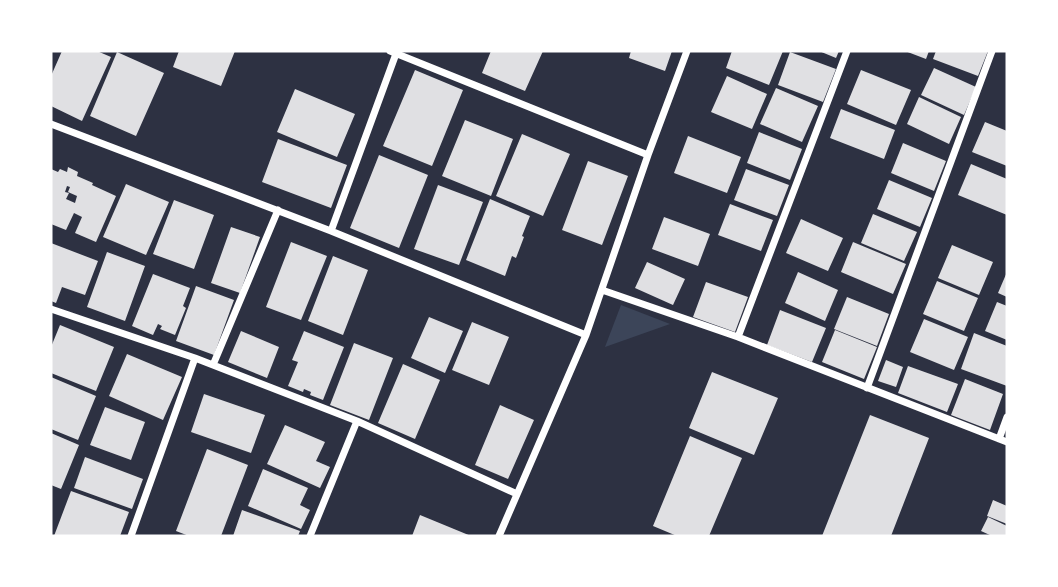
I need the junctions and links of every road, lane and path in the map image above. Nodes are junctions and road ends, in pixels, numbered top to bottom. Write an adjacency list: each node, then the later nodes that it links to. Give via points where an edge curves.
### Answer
1 (687, 51): 6 (street)
2 (847, 51): 12 (street)
3 (992, 51): 15 (street)
4 (395, 52): 6 (street); 8 (street)
5 (51, 124): 7 (street)
6 (648, 155): 9 (street)
7 (278, 210): 8 (street); 14 (street)
8 (331, 231): 11 (street)
9 (602, 290): 11 (street); 12 (street)
10 (51, 309): 13 (street)
11 (586, 335): 19 (street)
12 (738, 337): 15 (street)
13 (195, 358): 14 (street); 20 (street)
14 (213, 365): 17 (street)
15 (867, 388): 18 (street)
16 (1007, 417): 18 (street)
17 (357, 421): 19 (street); 21 (street)
18 (1003, 440)
19 (517, 494): 22 (street)
20 (131, 536)
21 (310, 536)
22 (499, 536)

